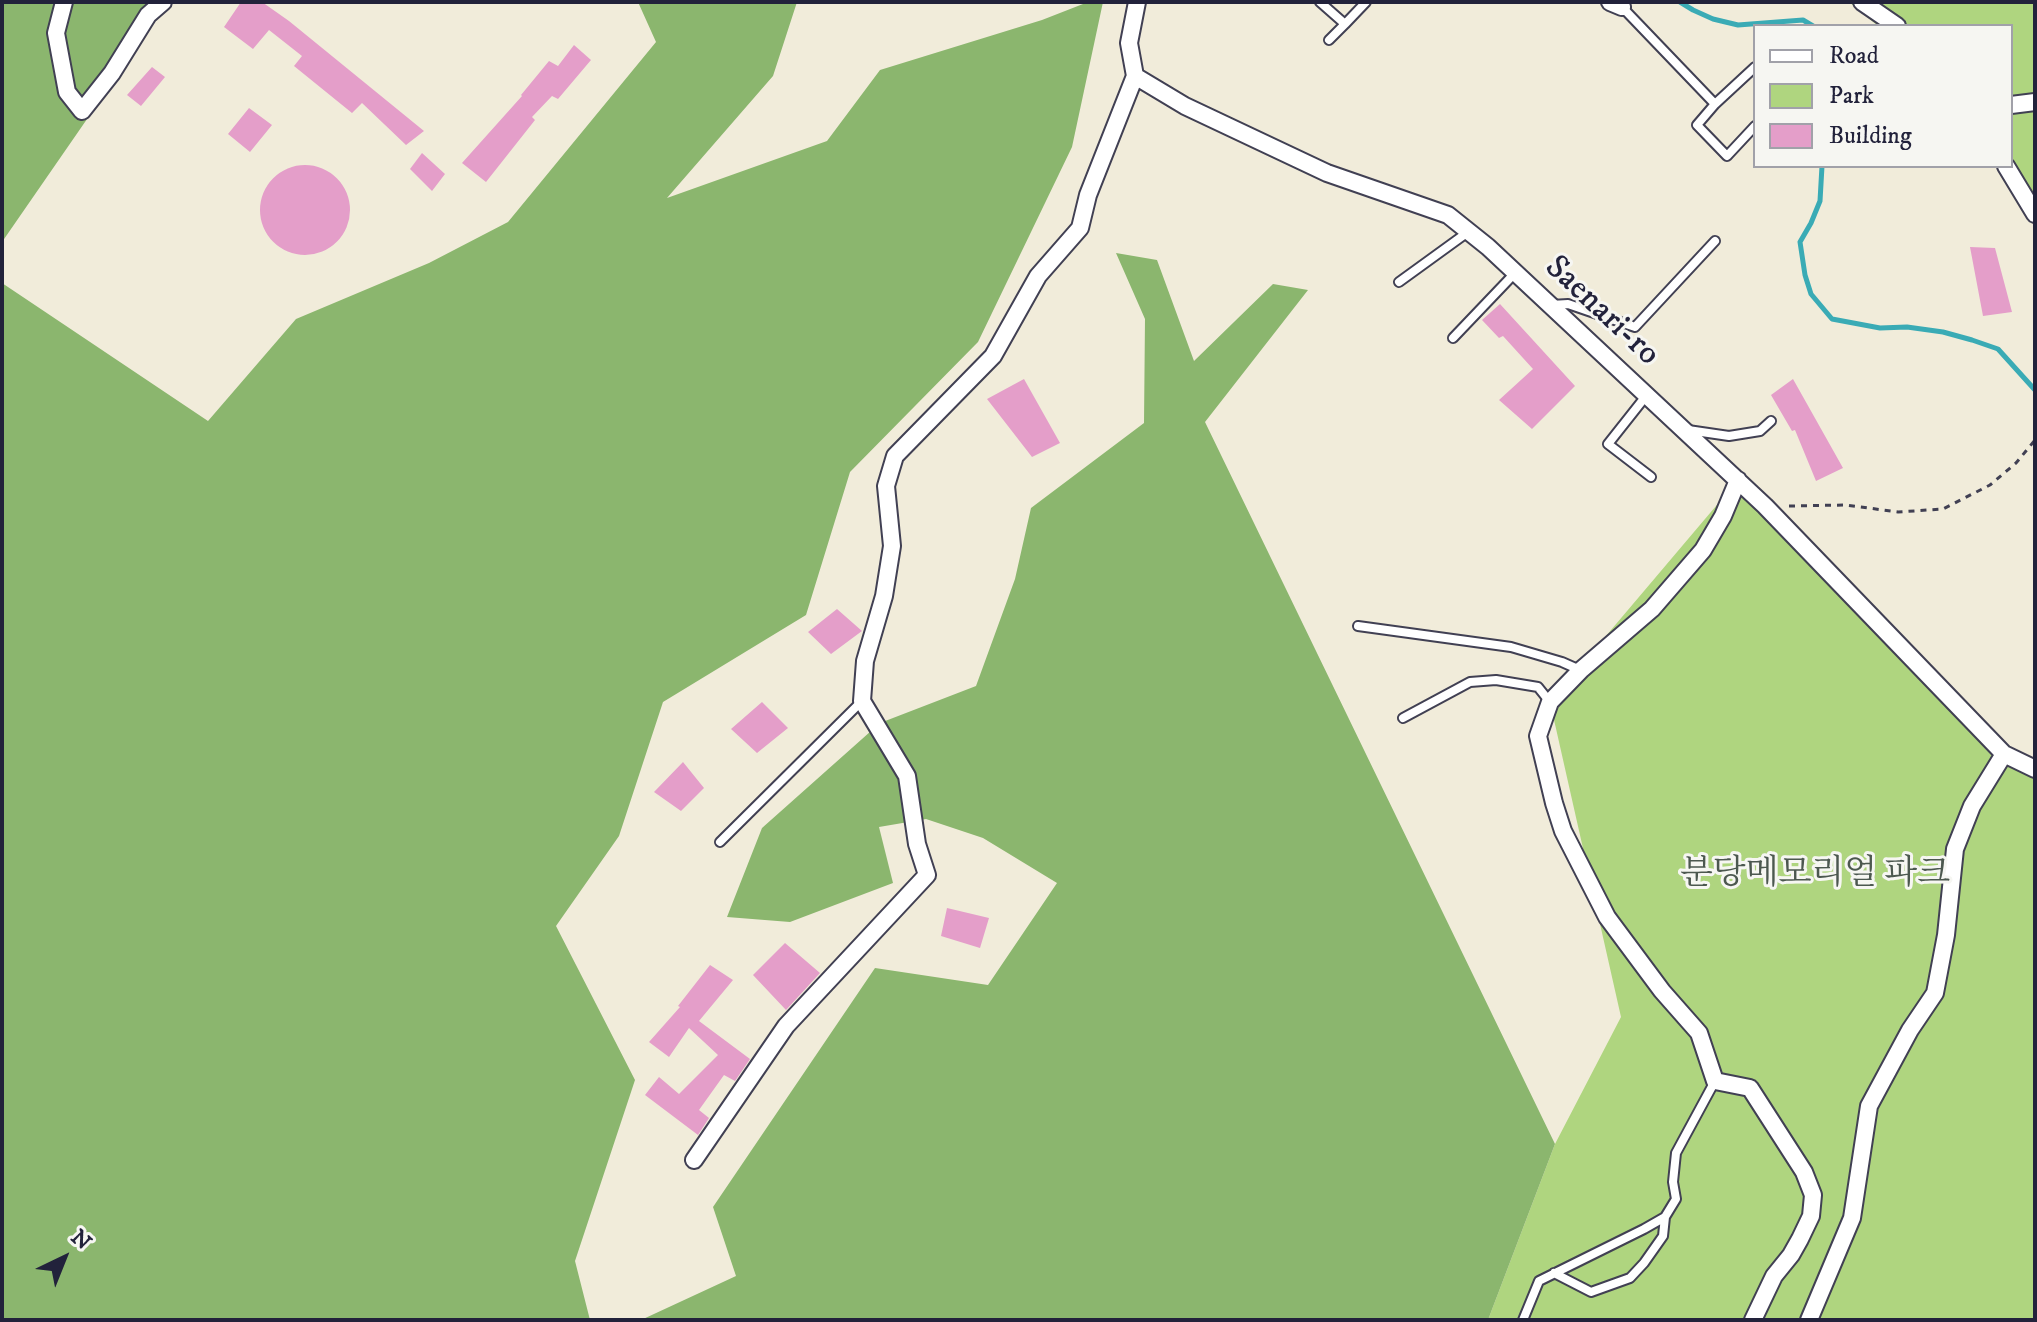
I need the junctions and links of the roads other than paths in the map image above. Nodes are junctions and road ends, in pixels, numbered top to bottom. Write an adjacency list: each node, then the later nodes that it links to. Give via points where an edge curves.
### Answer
1 (64, 2): 2 (street, via 56,33 67,92 82,111 148,15)
2 (163, 2)
3 (1137, 2): 12 (street, via 1129,43)
4 (1320, 2): 8 (lane)
5 (1366, 2): 8 (lane)
6 (1862, 2): 9 (street)
7 (1616, 4): 14 (lane)
8 (1345, 24): 10 (lane)
9 (1894, 24)
10 (1329, 40)
11 (1753, 69): 14 (lane)
12 (1135, 76): 19 (street, Saenari-ro, via 1185,106 1327,173 1448,215); 32 (street, via 1080,228 1038,276 993,356 895,456 886,486 892,546 865,661)
13 (2035, 102): 15 (street)
14 (1715, 104): 16 (lane, via 1697,125 1727,156)
15 (2013, 105)
16 (1753, 128)
17 (2007, 168): 18 (street)
18 (2035, 214)
19 (1469, 231): 21 (street, Saenari-ro); 22 (lane)
20 (1715, 241): 23 (lane, via 1635,327 1568,304)
21 (1515, 273): 23 (street, Saenari-ro); 24 (lane)
22 (1399, 282)
23 (1550, 305): 25 (street, Saenari-ro)
24 (1453, 338)
25 (1647, 395): 27 (street, Saenari-ro); 28 (lane, via 1608,444)
26 (1771, 421): 27 (lane, via 1760,431 1729,436)
27 (1684, 429): 29 (street, Saenari-ro)
28 (1651, 477)
29 (1738, 480): 31 (street, via 1703,550 1652,609); 35 (street, Saenari-ro)
30 (1358, 626): 31 (lane, via 1511,647)
31 (1581, 670): 33 (street)
32 (862, 701): 37 (lane); 39 (street, via 907,776 927,875 786,1026)
33 (1550, 702): 34 (lane, via 1538,687 1470,682); 38 (street, via 1538,736 1563,831 1607,917 1699,1033)
34 (1403, 718)
35 (2004, 754): 36 (street); 44 (street, via 1972,806 1955,849 1935,993 1869,1106 1852,1218)
36 (2035, 769)
37 (720, 842)
38 (1715, 1081): 40 (lane, via 1676,1153 1676,1199); 43 (street, via 1750,1088 1813,1195 1811,1216 1800,1239)
39 (694, 1160)
40 (1665, 1217): 41 (lane); 41 (lane, via 1663,1236 1630,1278 1591,1292)
41 (1554, 1273): 42 (lane, via 1539,1281)
42 (1523, 1320)
43 (1753, 1320)
44 (1809, 1320)

